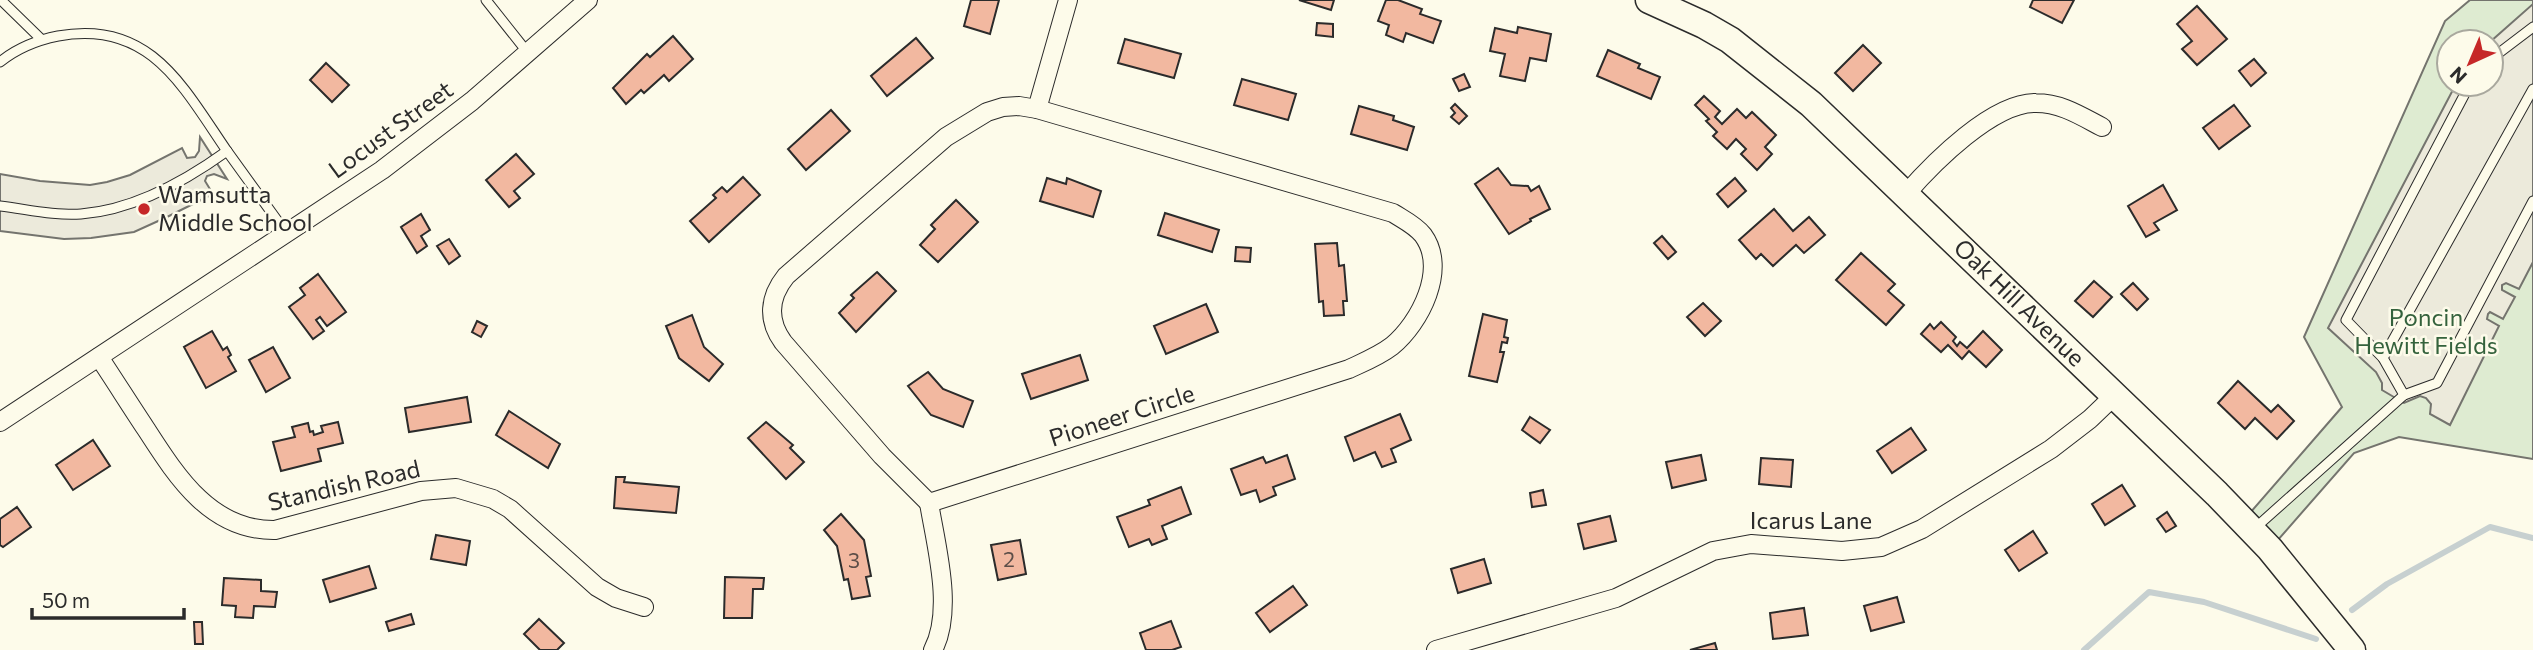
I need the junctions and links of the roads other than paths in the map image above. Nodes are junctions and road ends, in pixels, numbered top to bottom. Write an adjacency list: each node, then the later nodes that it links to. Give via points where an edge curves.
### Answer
1 (1, 0): 7 (lane)
2 (486, 0): 9 (lane)
3 (588, 0): 9 (street, Locust Street)
4 (1068, 0): 13 (street)
5 (1649, 0): 16 (main road, Oak Hill Avenue, via 1704,25 1754,57)
6 (2533, 27): 8 (lane)
7 (41, 39): 10 (lane); 15 (lane, via 76,33 112,35 152,55 181,83)
8 (2505, 48)
9 (528, 52): 19 (street, Locust Street, via 382,170)
10 (0, 62)
11 (2533, 89): 21 (lane)
12 (2463, 98): 21 (lane, via 2346,320)
13 (1037, 109): 25 (street, Pioneer Circle, via 1003,107 946,137 786,276 773,299 774,326 783,342 881,456); 25 (street, Pioneer Circle, via 1393,214 1424,236 1431,253 1428,293 1413,322 1392,346 1349,369)
14 (2102, 127): 16 (street, via 2054,105 2020,104 1953,145)
15 (227, 151): 18 (lane, via 201,170 117,209 78,214); 19 (lane)
16 (1906, 194): 22 (main road, Oak Hill Avenue)
17 (2533, 201): 23 (lane, via 2437,383)
18 (0, 206)
19 (287, 234): 20 (street, Locust Street)
20 (99, 357): 24 (street, Locust Street); 27 (street, Standish Road, via 184,484 206,506 231,521 275,530 421,491 456,488 510,509 597,587)
21 (2384, 358): 23 (lane)
22 (2115, 395): 26 (main road, Oak Hill Avenue); 29 (street, Icarus Lane, via 2051,449 1922,529 1881,547 1842,551 1751,544 1723,548 1616,598)
23 (2404, 395): 26 (lane)
24 (0, 422)
25 (929, 503): 28 (street, via 943,619)
26 (2252, 530): 30 (main road, Oak Hill Avenue)
27 (644, 607)
28 (933, 650)
29 (1436, 650)
30 (2352, 650)

